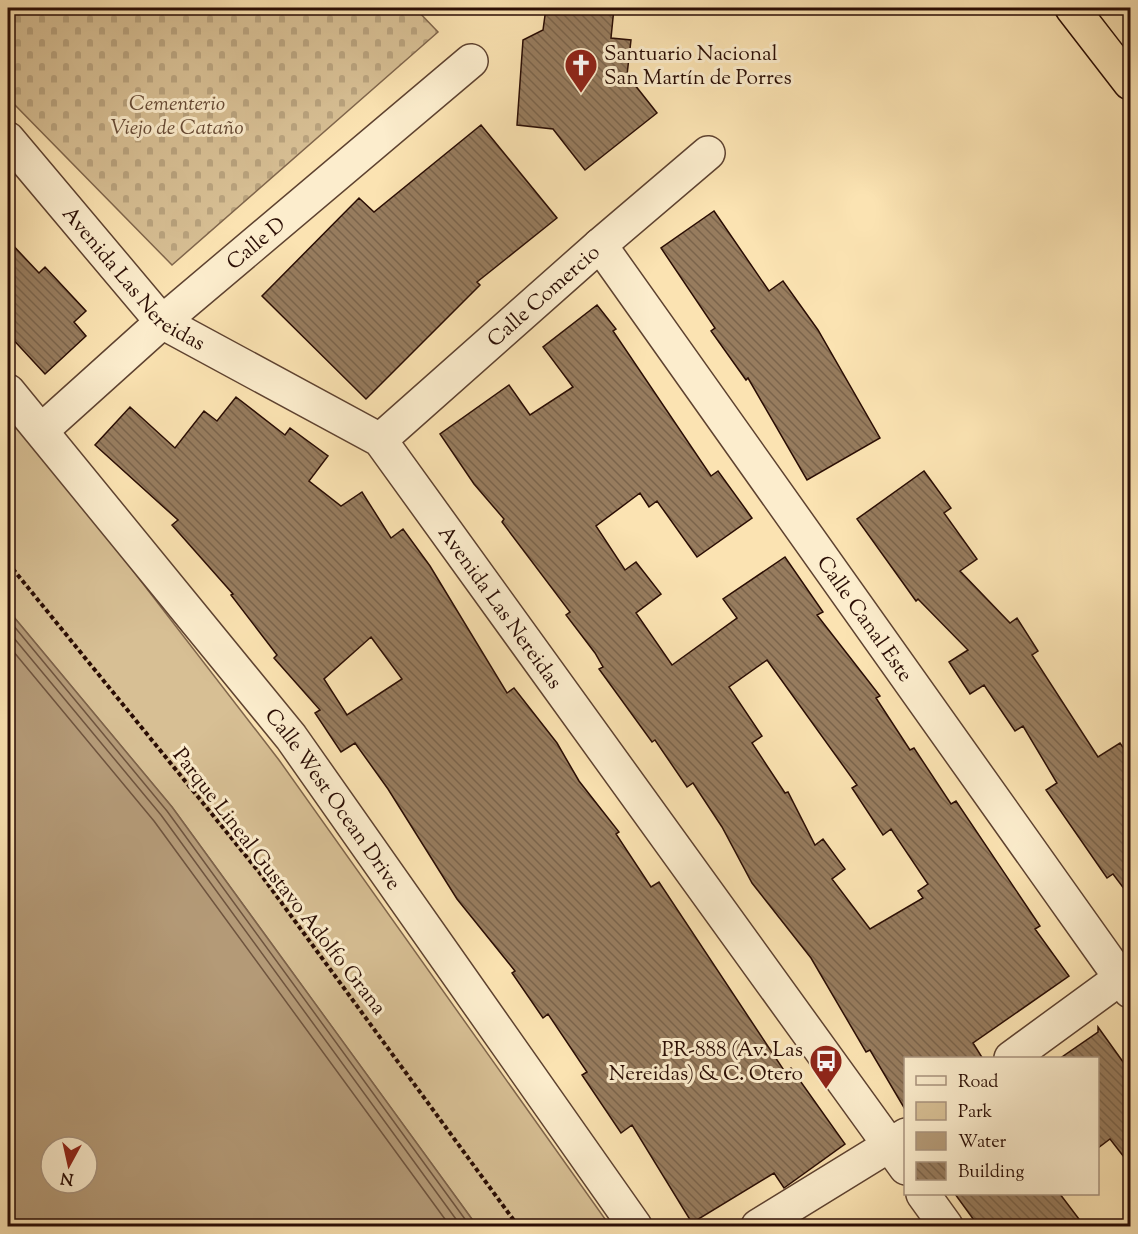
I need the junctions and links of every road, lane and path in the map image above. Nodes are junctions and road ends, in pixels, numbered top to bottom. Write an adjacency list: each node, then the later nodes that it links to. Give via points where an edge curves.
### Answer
1 (1072, 8): 3 (highway)
2 (471, 61): 7 (street, Calle D)
3 (1131, 83)
4 (8, 139): 7 (street, Avenida Las Nereidas)
5 (708, 153): 6 (street, Calle Comercio)
6 (600, 245): 10 (street, Calle Comercio); 12 (street, Calle Canal Este)
7 (162, 322): 9 (street, Calle D); 10 (street, Avenida Las Nereidas)
8 (8, 391): 9 (street, Calle West Ocean Drive)
9 (42, 430): 17 (street, Calle West Ocean Drive, via 291,737)
10 (380, 440): 14 (street, Avenida Las Nereidas)
11 (8, 563): 16 (path, Parque Lineal Gustavo Adolfo Grana, via 259,872)
12 (1127, 980): 13 (street)
13 (1014, 1057)
14 (900, 1150): 18 (street)
15 (924, 1195): 19 (street)
16 (518, 1227)
17 (635, 1227)
18 (758, 1227)
19 (946, 1227)

